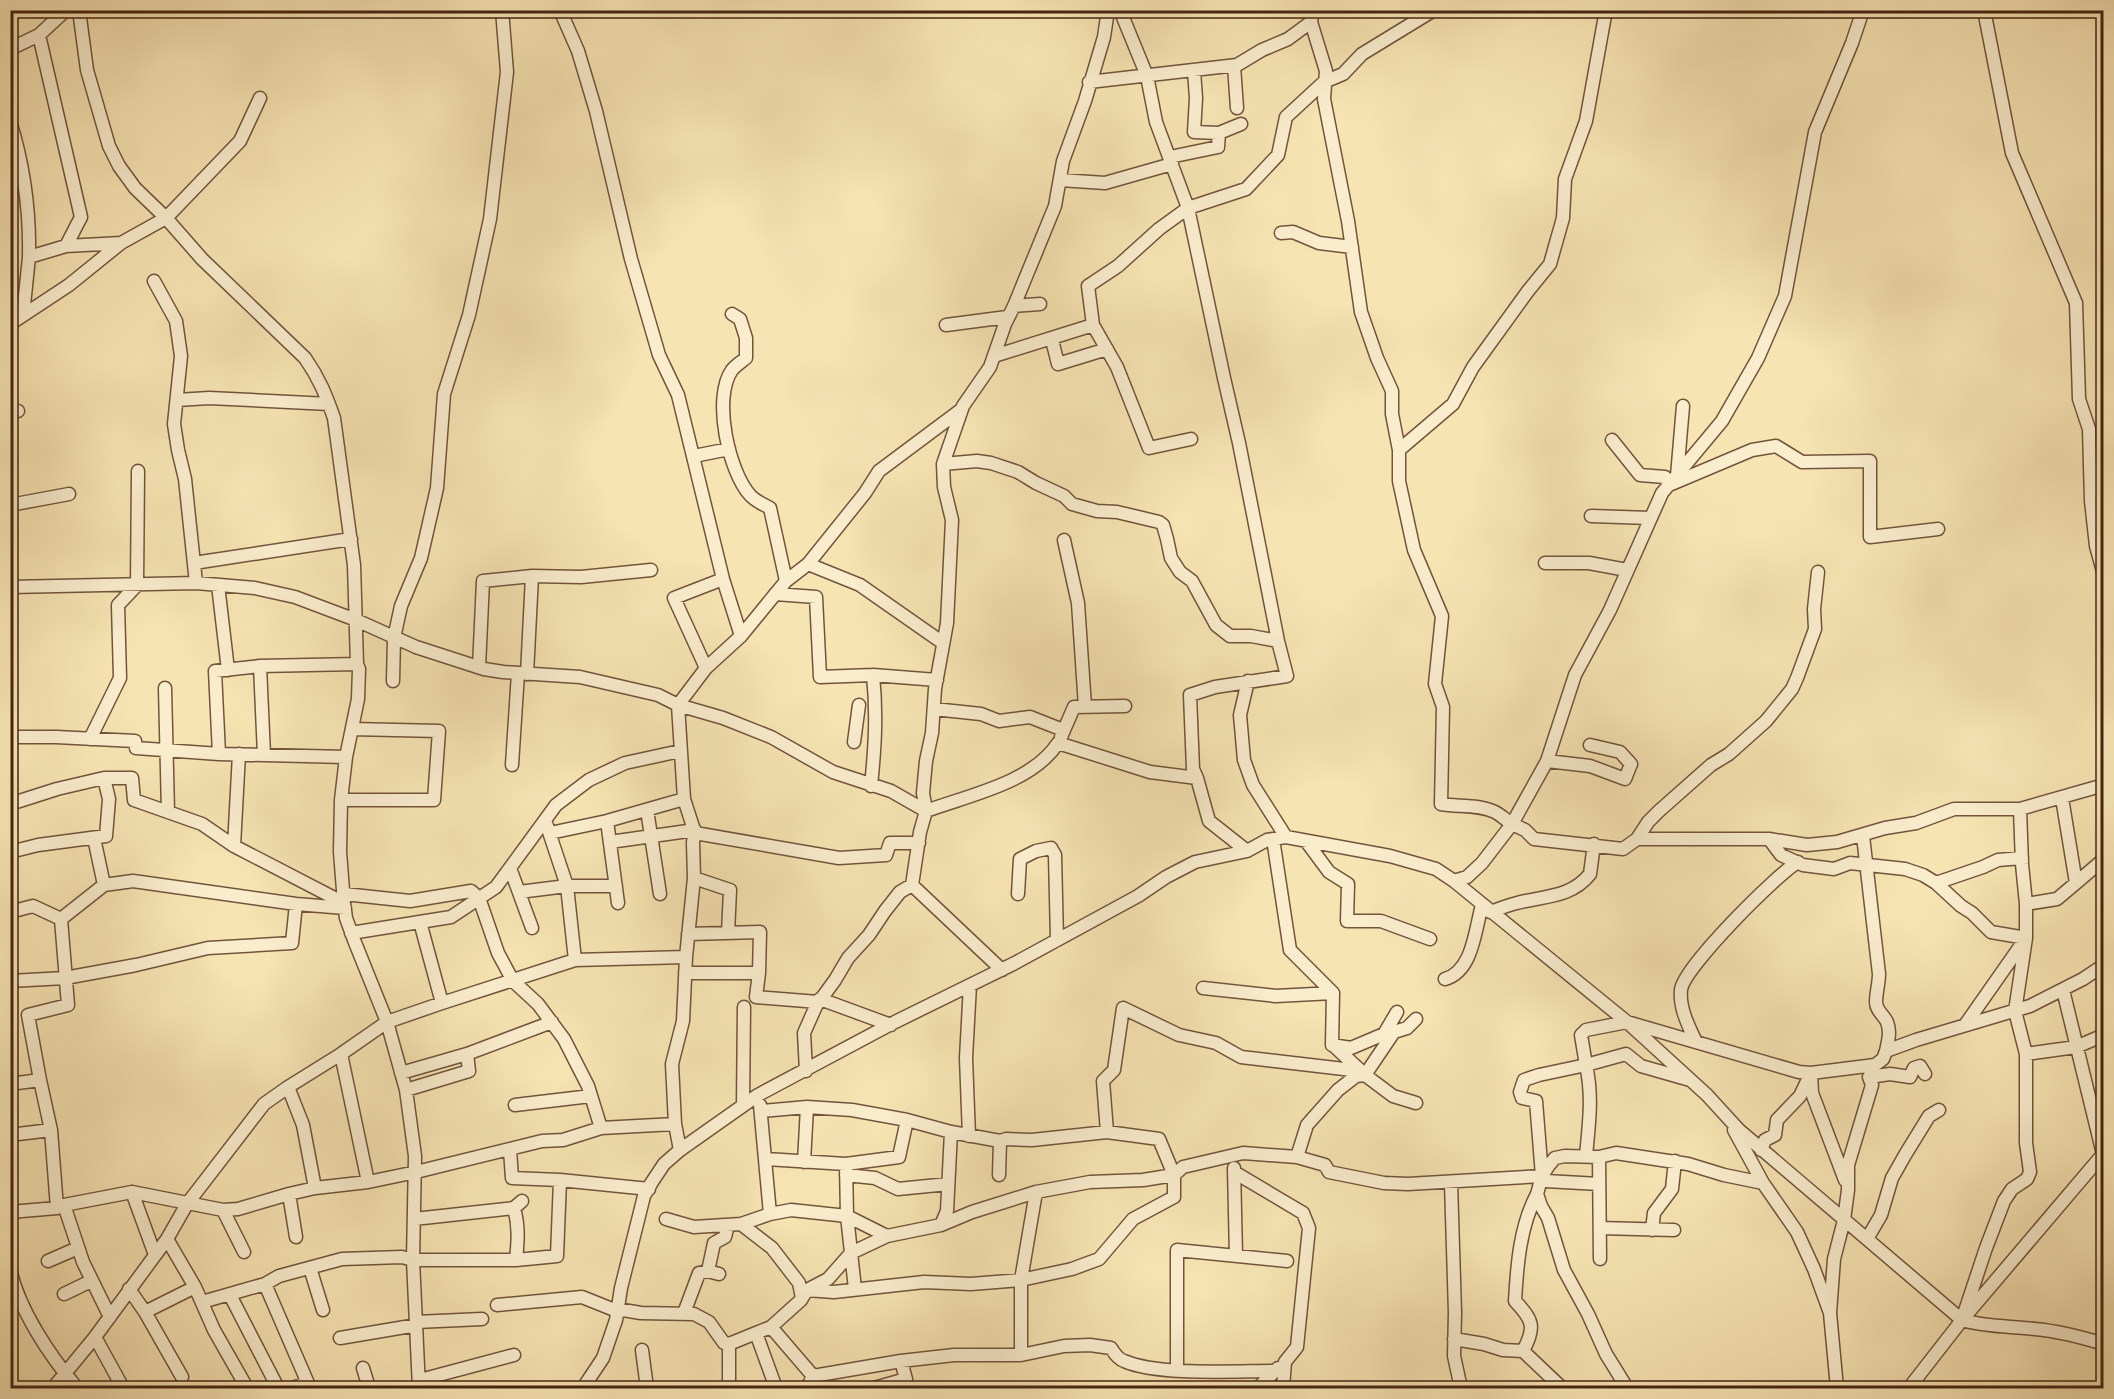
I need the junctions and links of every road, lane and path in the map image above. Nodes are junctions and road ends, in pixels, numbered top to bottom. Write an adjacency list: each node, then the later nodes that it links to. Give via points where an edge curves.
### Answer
1 (66, 10): 12 (street)
2 (79, 10): 27 (street, via 87,70 109,146 135,188)
3 (502, 10): 81 (street, via 507,72 489,219 468,315 444,394 437,488 421,558 401,606)
4 (560, 10): 53 (street, via 579,51 631,259 659,355 678,395)
5 (1108, 10): 17 (street, via 1104,37)
6 (1120, 10): 16 (street)
7 (1434, 10): 18 (street, via 1362,54 1343,74)
8 (1606, 10): 52 (street, via 1586,121 1566,179 1563,218 1550,264 1473,367 1453,404)
9 (1863, 10): 56 (street, via 1815,132 1785,296 1758,358 1722,421)
10 (1984, 10): 70 (street, via 2012,153 2076,303 2079,399 2089,429 2091,501)
11 (1312, 16): 14 (street, via 1288,39); 18 (street, via 1326,71)
12 (39, 35): 13 (street); 30 (street, via 81,217)
13 (10, 49)
14 (1234, 66): 15 (street); 20 (street)
15 (1194, 71): 16 (street); 23 (street, via 1194,132)
16 (1147, 76): 17 (street); 24 (street, via 1156,122)
17 (1089, 82): 25 (street)
18 (1324, 82): 26 (street, via 1286,117 1278,155 1246,189); 31 (street)
19 (260, 98): 27 (street, via 240,141)
20 (1237, 108)
21 (10, 120): 32 (street, via 25,180)
22 (1241, 124): 23 (street)
23 (1219, 133): 24 (street, via 1218,147)
24 (1171, 161): 25 (street, via 1105,183); 26 (street)
25 (1060, 180): 35 (street, via 1055,206)
26 (1188, 208): 41 (street, via 1118,267 1088,286); 82 (street)
27 (166, 218): 29 (street); 46 (street, via 202,259 305,358)
28 (1281, 233): 31 (street, via 1293,232 1319,243)
29 (121, 243): 30 (street); 37 (street, via 69,285)
30 (66, 246): 32 (street)
31 (1352, 247): 52 (street, via 1361,312 1392,391)
32 (29, 257): 37 (street)
33 (154, 281): 45 (street, via 176,321 182,356)
34 (1040, 304): 35 (street)
35 (1014, 306): 38 (street)
36 (732, 314): 51 (street, via 740,319 746,338 746,358 732,370 724,390)
37 (23, 315): 39 (street)
38 (1007, 317): 40 (street); 44 (street)
39 (10, 324)
40 (946, 325)
41 (1093, 326): 42 (street); 43 (street)
42 (1052, 340): 43 (street, via 1058,364); 44 (street)
43 (1107, 350): 49 (street, via 1149,448)
44 (994, 356): 48 (street)
45 (177, 400): 46 (street); 64 (street, via 174,424 185,479)
46 (329, 404): 62 (street)
47 (1683, 406): 56 (street)
48 (962, 409): 54 (street); 66 (street, via 879,471)
49 (1191, 439)
50 (1611, 440): 56 (street, via 1640,475)
51 (729, 449): 53 (street); 73 (street, via 750,496 770,508)
52 (1399, 450): 131 (street, via 1399,481 1414,550 1442,616 1435,684 1443,707 1441,804 1496,812)
53 (694, 456): 72 (street)
54 (943, 464): 82 (street, via 991,464 1017,472 1072,504 1159,522 1171,558 1192,581 1216,625 1230,636); 83 (street, via 952,520)
55 (138, 471): 75 (street)
56 (1673, 480): 60 (street); 61 (street, via 1752,450 1776,446 1802,462 1870,461 1870,537)
57 (69, 494): 58 (street)
58 (10, 505)
59 (1591, 516): 60 (street)
60 (1650, 518): 68 (street)
61 (1938, 529)
62 (351, 539): 64 (street); 79 (street)
63 (1064, 540): 98 (street, via 1078,603)
64 (194, 563): 74 (street)
65 (1545, 563): 68 (street, via 1589,563)
66 (808, 564): 73 (street); 83 (street, via 860,585)
67 (651, 570): 71 (street, via 581,577)
68 (1628, 570): 115 (street, via 1575,675)
69 (1818, 572): 138 (street, via 1815,629 1792,689 1766,721 1659,811)
70 (2103, 575)
71 (532, 576): 86 (street, via 483,581); 89 (street)
72 (723, 579): 80 (street); 87 (street, via 674,598)
73 (786, 581): 78 (street)
74 (195, 583): 75 (street); 76 (street)
75 (137, 585): 77 (street); 105 (street, via 118,605 120,678)
76 (218, 585): 79 (street, via 295,597); 88 (street)
77 (10, 587)
78 (775, 594): 80 (street); 90 (street, via 816,597 820,677)
79 (356, 620): 81 (street); 84 (street)
80 (741, 636): 87 (street)
81 (394, 638): 86 (street); 92 (street)
82 (1278, 641): 93 (street, via 1287,676)
83 (944, 643): 91 (street)
84 (357, 664): 85 (street); 100 (street)
85 (260, 666): 88 (street); 113 (street)
86 (479, 667): 89 (street)
87 (706, 668): 95 (street)
88 (228, 670): 111 (street, via 215,671)
89 (522, 673): 95 (street, via 580,677 658,696); 116 (street)
90 (873, 675): 91 (street); 103 (street)
91 (937, 680): 99 (street)
92 (393, 681)
93 (1248, 681): 118 (street, via 1190,695 1193,769); 137 (street, via 1240,715 1244,760)
94 (165, 688): 109 (street)
95 (678, 705): 110 (street); 120 (street, via 771,737 834,772)
96 (859, 705): 101 (street)
97 (1125, 706): 98 (street)
98 (1085, 707): 102 (street, via 1074,707)
99 (934, 709): 102 (street, via 981,714 999,721 1030,717); 127 (street, via 924,777)
100 (352, 729): 114 (street); 123 (street, via 439,731 434,800)
101 (856, 729): 103 (street); 106 (street)
102 (1063, 730): 107 (street)
103 (876, 732): 120 (street)
104 (10, 737): 105 (street)
105 (90, 739): 109 (street, via 135,741 136,748)
106 (854, 742)
107 (1058, 743): 118 (street, via 1150,772); 127 (street, via 1042,762 1018,778)
108 (1590, 745): 115 (street, via 1620,752 1631,764 1625,779 1590,766)
109 (166, 749): 111 (street); 128 (street)
110 (680, 751): 122 (street); 129 (street, via 625,763 589,780 556,805)
111 (219, 754): 112 (street)
112 (238, 754): 113 (street); 144 (street)
113 (264, 755): 114 (street)
114 (346, 757): 123 (street)
115 (1547, 761): 131 (street)
116 (512, 765)
117 (104, 778): 124 (street); 128 (street, via 132,778 134,800); 136 (street, via 109,799 106,836)
118 (1197, 778): 145 (street, via 1209,821)
119 (2103, 785): 121 (street)
120 (871, 786): 127 (street, via 891,791)
121 (2062, 798): 125 (street); 155 (street)
122 (684, 799): 126 (street); 132 (street)
123 (341, 800): 164 (street)
124 (10, 804)
125 (2020, 809): 135 (street, via 1954,809); 147 (street)
126 (647, 810): 130 (street); 134 (street)
127 (926, 811): 142 (street)
128 (168, 812): 144 (street, via 202,824)
129 (545, 820): 133 (street); 151 (street)
130 (607, 821): 133 (street); 141 (street)
131 (1512, 824): 143 (street, via 1534,839); 153 (street, via 1482,863 1467,877)
132 (695, 832): 134 (street); 142 (street, via 839,858 886,855 890,843); 152 (street)
133 (550, 834): 158 (street)
134 (651, 836): 141 (street); 161 (street)
135 (1863, 836): 139 (street, via 1807,845); 150 (street)
136 (94, 838): 146 (street); 156 (street)
137 (1280, 838): 140 (street); 145 (street); 192 (street, via 1290,950)
138 (1636, 839): 139 (street); 143 (street, via 1623,849)
139 (1769, 839): 149 (street, via 1781,855)
140 (1306, 841): 153 (street, via 1390,856 1436,869); 177 (street, via 1329,872 1348,884 1347,921 1381,921)
141 (610, 842): 159 (street)
142 (918, 843): 157 (street)
143 (1594, 844): 168 (street, via 1590,874 1576,887 1544,899)
144 (234, 846): 164 (street)
145 (1247, 851): 178 (street, via 1195,862)
146 (10, 852)
147 (2022, 858): 154 (street, via 1998,860); 167 (street)
148 (2103, 859): 155 (street)
149 (1798, 862): 150 (street, via 1834,869 1850,863); 206 (street, via 1708,947 1681,987 1685,1018)
150 (1865, 865): 154 (street, via 1905,869); 212 (street, via 1879,974 1876,1004 1889,1031)
151 (510, 867): 160 (street); 163 (street, via 496,887)
152 (694, 878): 174 (street, via 730,890); 175 (street)
153 (1454, 881): 168 (street)
154 (1936, 883): 176 (street, via 1991,932)
155 (2076, 883): 167 (street, via 2057,899)
156 (104, 885): 166 (street, via 134,881); 170 (street)
157 (912, 885): 182 (street); 193 (street, via 900,892)
158 (567, 886): 159 (street); 160 (street); 180 (street)
159 (616, 886): 165 (street)
160 (519, 892): 172 (street)
161 (660, 894)
162 (1018, 894): 178 (street, via 1020,859 1051,848)
163 (479, 898): 164 (street, via 471,891 410,901); 171 (street, via 451,917); 188 (street, via 498,953)
164 (344, 901): 166 (street); 173 (street)
165 (618, 903)
166 (296, 904): 185 (street, via 292,943 208,948)
167 (2026, 904): 176 (street)
168 (1486, 908): 186 (street, via 1462,968); 201 (street)
169 (10, 912): 170 (street, via 33,906)
170 (62, 918): 185 (street)
171 (420, 922): 173 (street); 194 (street)
172 (532, 928)
173 (351, 933): 199 (street)
174 (728, 933): 175 (street); 184 (street, via 760,932)
175 (688, 934): 179 (street)
176 (2026, 938): 196 (street); 203 (street)
177 (1430, 939)
178 (1057, 940): 182 (street)
179 (686, 957): 180 (street); 183 (street)
180 (575, 960): 188 (street)
181 (2103, 965): 191 (street)
182 (1002, 970): 189 (street)
183 (685, 973): 184 (street); 235 (street, via 683,1022 672,1064)
184 (759, 974): 193 (street, via 756,997)
185 (65, 978): 187 (street); 220 (street, via 68,1005 28,1015)
186 (1445, 979)
187 (11, 981)
188 (513, 981): 194 (street); 200 (street)
189 (970, 985): 202 (street); 241 (street, via 966,1058)
190 (1203, 988): 192 (street, via 1276,996)
191 (2063, 990): 196 (street); 208 (street)
192 (1333, 993): 207 (street)
193 (819, 1001): 202 (street); 214 (street, via 804,1033)
194 (442, 1003): 199 (street)
195 (744, 1007): 229 (street)
196 (2015, 1011): 203 (street); 211 (street)
197 (1397, 1012): 204 (street)
198 (1416, 1019): 204 (street, via 1407,1028)
199 (387, 1022): 209 (street); 215 (street)
200 (552, 1022): 210 (street); 226 (street)
201 (1627, 1022): 206 (street); 213 (street, via 1582,1032); 221 (street)
202 (891, 1025): 214 (street)
203 (1965, 1025): 212 (street)
204 (1389, 1033): 207 (street, via 1351,1048); 216 (street)
205 (2103, 1035): 208 (street)
206 (1696, 1042): 217 (street)
207 (1332, 1044): 216 (street)
208 (2076, 1047): 211 (street); 246 (street)
209 (341, 1054): 223 (street); 261 (street)
210 (467, 1054): 215 (street); 224 (street, via 469,1071)
211 (2026, 1054): 322 (street, via 2026,1143 2030,1172 2028,1179 2012,1189 2004,1201)
212 (1885, 1055): 217 (street, via 1875,1065); 218 (street)
213 (1586, 1065): 221 (street, via 1626,1054 1641,1066); 248 (street, via 1591,1107); 259 (street, via 1524,1080 1522,1098 1536,1101)
214 (806, 1071): 225 (street)
215 (401, 1072): 224 (street)
216 (1363, 1073): 227 (street, via 1393,1096); 239 (street, via 1241,1057 1216,1043 1179,1035 1123,1008 1114,1070 1102,1081); 249 (street, via 1338,1090 1307,1125)
217 (1811, 1073): 245 (street, via 1800,1096 1777,1120 1776,1135 1766,1140); 268 (street, via 1812,1093)
218 (1890, 1074): 219 (street, via 1910,1077 1914,1068 1920,1066); 268 (street, via 1869,1077 1872,1085 1848,1165)
219 (1925, 1074)
220 (40, 1080): 222 (street); 237 (street)
221 (1691, 1080): 233 (street)
222 (10, 1084)
223 (288, 1088): 266 (street, via 303,1125); 273 (street, via 264,1104)
224 (406, 1090): 255 (street)
225 (758, 1095): 229 (street); 232 (street)
226 (591, 1096): 228 (street); 236 (street)
227 (1416, 1103)
228 (515, 1105)
229 (743, 1105): 244 (street)
230 (807, 1107): 232 (street); 234 (street); 253 (street)
231 (1939, 1110): 291 (street, via 1929,1116 1892,1178 1881,1215)
232 (762, 1111): 251 (street)
233 (1729, 1119): 245 (street); 263 (street)
234 (907, 1120): 238 (street); 254 (street, via 899,1157)
235 (675, 1124): 236 (street); 244 (street)
236 (601, 1128): 243 (street)
237 (51, 1130): 240 (street); 274 (street)
238 (951, 1132): 241 (street); 264 (street)
239 (1107, 1132): 242 (street); 258 (street, via 1159,1139)
240 (10, 1135)
241 (969, 1136): 242 (street)
242 (1000, 1142): 257 (street)
243 (510, 1150): 255 (street); 260 (street, via 512,1178)
244 (680, 1150): 267 (street, via 664,1164)
245 (1761, 1150): 281 (street)
246 (2103, 1153): 322 (street)
247 (1234, 1156): 249 (street, via 1243,1153); 256 (street); 258 (street, via 1183,1167)
248 (1586, 1156): 250 (street); 259 (street, via 1555,1158)
249 (1297, 1157): 262 (street, via 1325,1166 1329,1172 1384,1184)
250 (1599, 1157): 252 (street, via 1616,1153); 265 (street)
251 (766, 1159): 253 (street); 277 (street)
252 (1676, 1161): 263 (street); 286 (street, via 1672,1189 1654,1213)
253 (804, 1162): 254 (street)
254 (846, 1169): 264 (street, via 898,1189); 278 (street)
255 (416, 1172): 261 (street); 279 (street)
256 (1234, 1172): 296 (street); 336 (street, via 1303,1213 1309,1228 1297,1347)
257 (999, 1175)
258 (1174, 1175): 270 (street, via 1090,1182); 304 (street, via 1174,1197 1133,1219 1099,1259)
259 (1542, 1176): 262 (street); 265 (street, via 1546,1181); 272 (street)
260 (560, 1180): 267 (street); 300 (street, via 557,1256)
261 (368, 1182): 266 (street)
262 (1451, 1183): 328 (street)
263 (1763, 1183): 319 (street, via 1797,1232)
264 (948, 1184): 284 (street, via 947,1211)
265 (1599, 1184): 285 (street)
266 (315, 1188): 271 (street)
267 (649, 1189): 316 (street, via 644,1196)
268 (1848, 1190): 281 (street)
269 (132, 1192): 273 (street); 274 (street); 295 (street)
270 (1036, 1192): 284 (street); 304 (street)
271 (289, 1194): 275 (street); 289 (street)
272 (1537, 1194): 332 (street, via 1523,1230 1517,1272 1515,1300 1531,1324); 361 (street, via 1564,1270)
273 (187, 1204): 275 (street); 290 (street)
274 (61, 1206): 276 (street); 292 (street)
275 (223, 1210): 293 (street)
276 (10, 1212)
277 (770, 1214): 278 (street, via 791,1210); 282 (street)
278 (847, 1216): 288 (street); 294 (street)
279 (414, 1219): 299 (street); 300 (street, via 518,1204)
280 (666, 1219): 283 (street, via 694,1227)
281 (1844, 1220): 291 (street); 319 (street, via 1834,1258)
282 (741, 1224): 283 (street); 311 (street, via 772,1248)
283 (728, 1225): 318 (street, via 725,1237 714,1243 713,1272 699,1274)
284 (941, 1225): 288 (street)
285 (1600, 1228): 286 (street); 297 (street)
286 (1652, 1230): 287 (street)
287 (1674, 1230)
288 (887, 1236): 294 (street)
289 (296, 1237)
290 (167, 1239): 295 (street); 307 (street)
291 (1868, 1239): 322 (street)
292 (78, 1248): 298 (street); 305 (street)
293 (244, 1252)
294 (852, 1253): 309 (street); 311 (street, via 828,1279)
295 (155, 1255): 308 (street)
296 (1236, 1256): 301 (street); 338 (street, via 1177,1250)
297 (1600, 1259)
298 (48, 1260)
299 (413, 1260): 300 (street); 302 (street, via 342,1259); 323 (street)
300 (516, 1260)
301 (1287, 1261)
302 (310, 1268): 306 (street); 315 (street)
303 (10, 1269): 339 (street, via 29,1318)
304 (1021, 1280): 309 (street, via 924,1282); 334 (street)
305 (91, 1281): 310 (street); 320 (street)
306 (265, 1284): 312 (street); 343 (street)
307 (195, 1287): 313 (street); 317 (street)
308 (129, 1289): 317 (street); 320 (street)
309 (855, 1289): 311 (street)
310 (64, 1294)
311 (805, 1294): 324 (street)
312 (230, 1295): 313 (street); 349 (street)
313 (202, 1302): 348 (street)
314 (497, 1305): 316 (street, via 582,1297)
315 (323, 1310)
316 (617, 1310): 318 (street); 352 (street, via 603,1358)
317 (145, 1312): 341 (street)
318 (684, 1313): 329 (street, via 709,1322 724,1343)
319 (1830, 1314): 362 (street)
320 (110, 1317): 326 (street)
321 (482, 1318): 323 (street)
322 (1962, 1320): 330 (street, via 2070,1334); 363 (street)
323 (417, 1323): 327 (street); 344 (street)
324 (771, 1327): 325 (street); 340 (street)
325 (756, 1333): 329 (street); 354 (street)
326 (95, 1337): 339 (street); 347 (street)
327 (340, 1338)
328 (1454, 1340): 332 (street); 359 (street, via 1455,1370)
329 (729, 1344): 342 (street)
330 (2103, 1344)
331 (642, 1350): 353 (street)
332 (1523, 1351): 360 (street)
333 (514, 1355): 344 (street)
334 (1021, 1355): 335 (street, via 954,1355); 338 (street, via 1090,1345 1111,1348 1121,1360)
335 (901, 1361): 340 (street); 356 (street, via 906,1379)
336 (1280, 1367): 338 (street); 357 (street); 358 (street)
337 (363, 1368): 351 (street)
338 (1177, 1370)
339 (65, 1374): 345 (street); 346 (street)
340 (813, 1376): 355 (street)
341 (182, 1377)
342 (729, 1383)
343 (309, 1386): 350 (street)
344 (417, 1386)
345 (53, 1389)
346 (77, 1389)
347 (123, 1389)
348 (247, 1389)
349 (278, 1389)
350 (292, 1389)
351 (369, 1389)
352 (583, 1389)
353 (647, 1389)
354 (776, 1389)
355 (807, 1389)
356 (874, 1389)
357 (1258, 1389)
358 (1283, 1389)
359 (1461, 1389)
360 (1562, 1389)
361 (1627, 1389)
362 (1837, 1389)
363 (1910, 1389)

